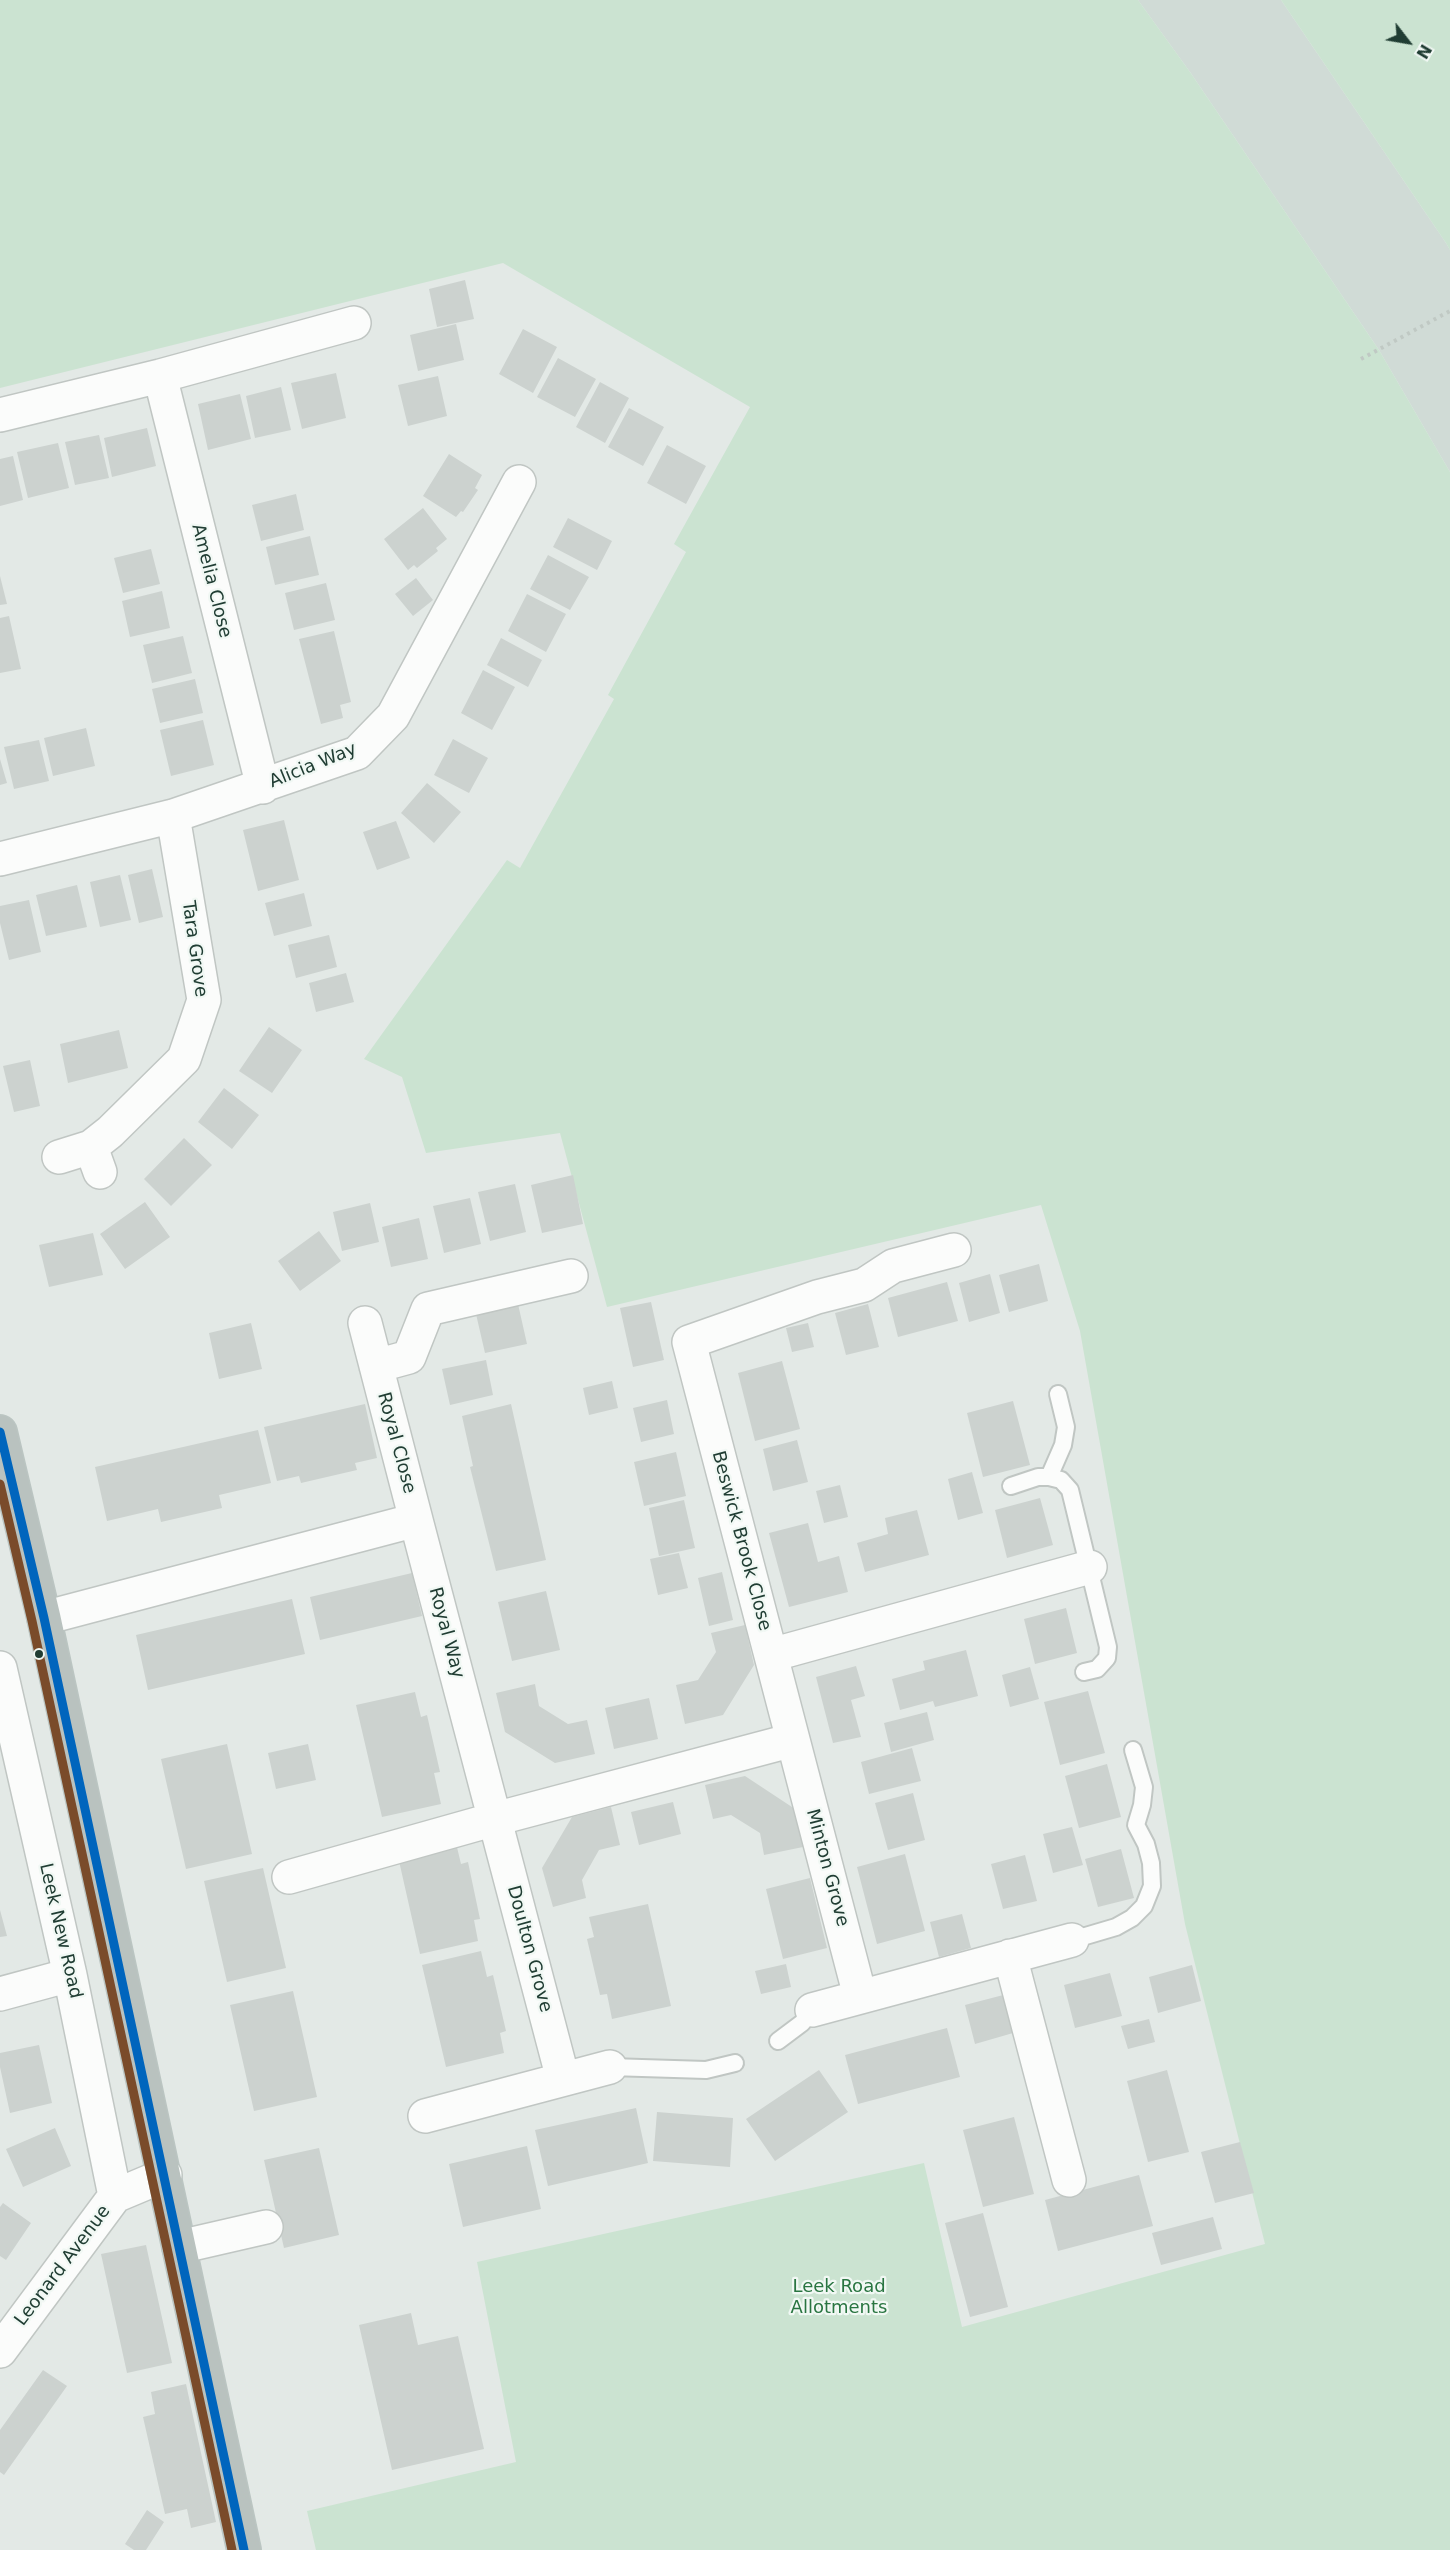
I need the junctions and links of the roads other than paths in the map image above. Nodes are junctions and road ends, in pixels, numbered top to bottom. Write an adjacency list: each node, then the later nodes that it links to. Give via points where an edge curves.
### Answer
1 (354, 323): 2 (street)
2 (160, 376): 3 (street); 5 (street, Amelia Close)
3 (0, 415)
4 (519, 482): 5 (street, Alicia Way, via 393,716 357,753)
5 (263, 787): 6 (street, Alicia Way)
6 (173, 816): 7 (street, Alicia Way); 8 (street, Tara Grove, via 204,1000 184,1059 110,1132 96,1159)
7 (0, 859)
8 (59, 1157)
9 (954, 1250): 20 (street, Beswick Brook Close, via 893,1266 864,1285 817,1297 689,1342)
10 (571, 1276): 12 (street, via 428,1309 409,1357)
11 (365, 1323): 12 (street, Royal Close)
12 (376, 1365): 17 (street, Royal Close)
13 (1058, 1394): 15 (lane, via 1066,1426 1063,1445)
14 (0, 1432): 19 (highway)
15 (1049, 1477): 16 (lane); 18 (lane, via 1061,1480 1070,1490)
16 (1011, 1486)
17 (417, 1520): 19 (street); 25 (street, Royal Way)
18 (1089, 1567): 20 (street); 22 (lane, via 1108,1647 1107,1658 1097,1669)
19 (45, 1618): 38 (highway)
20 (771, 1655): 23 (street, Beswick Brook Close)
21 (0, 1668): 29 (street, Leek New Road)
22 (1084, 1672)
23 (794, 1740): 25 (street); 31 (street, Minton Grove)
24 (1133, 1750): 27 (lane, via 1144,1787 1136,1825 1151,1863 1152,1886 1144,1906 1132,1918)
25 (495, 1819): 26 (street); 36 (street, Doulton Grove)
26 (288, 1877)
27 (1072, 1940): 28 (street)
28 (1010, 1956): 31 (street); 39 (street)
29 (70, 1975): 30 (street); 40 (street, Leek New Road)
30 (0, 1994)
31 (860, 1996): 32 (street)
32 (813, 2010): 33 (lane)
33 (778, 2041)
34 (735, 2063): 35 (lane, via 706,2070)
35 (610, 2067): 36 (street)
36 (563, 2079): 37 (street)
37 (425, 2116)
38 (165, 2175): 40 (street, Leonard Avenue); 42 (highway)
39 (1069, 2180)
40 (115, 2196): 43 (street, Leonard Avenue)
41 (266, 2227): 42 (street)
42 (179, 2247): 44 (highway)
43 (0, 2351)
44 (238, 2545)

